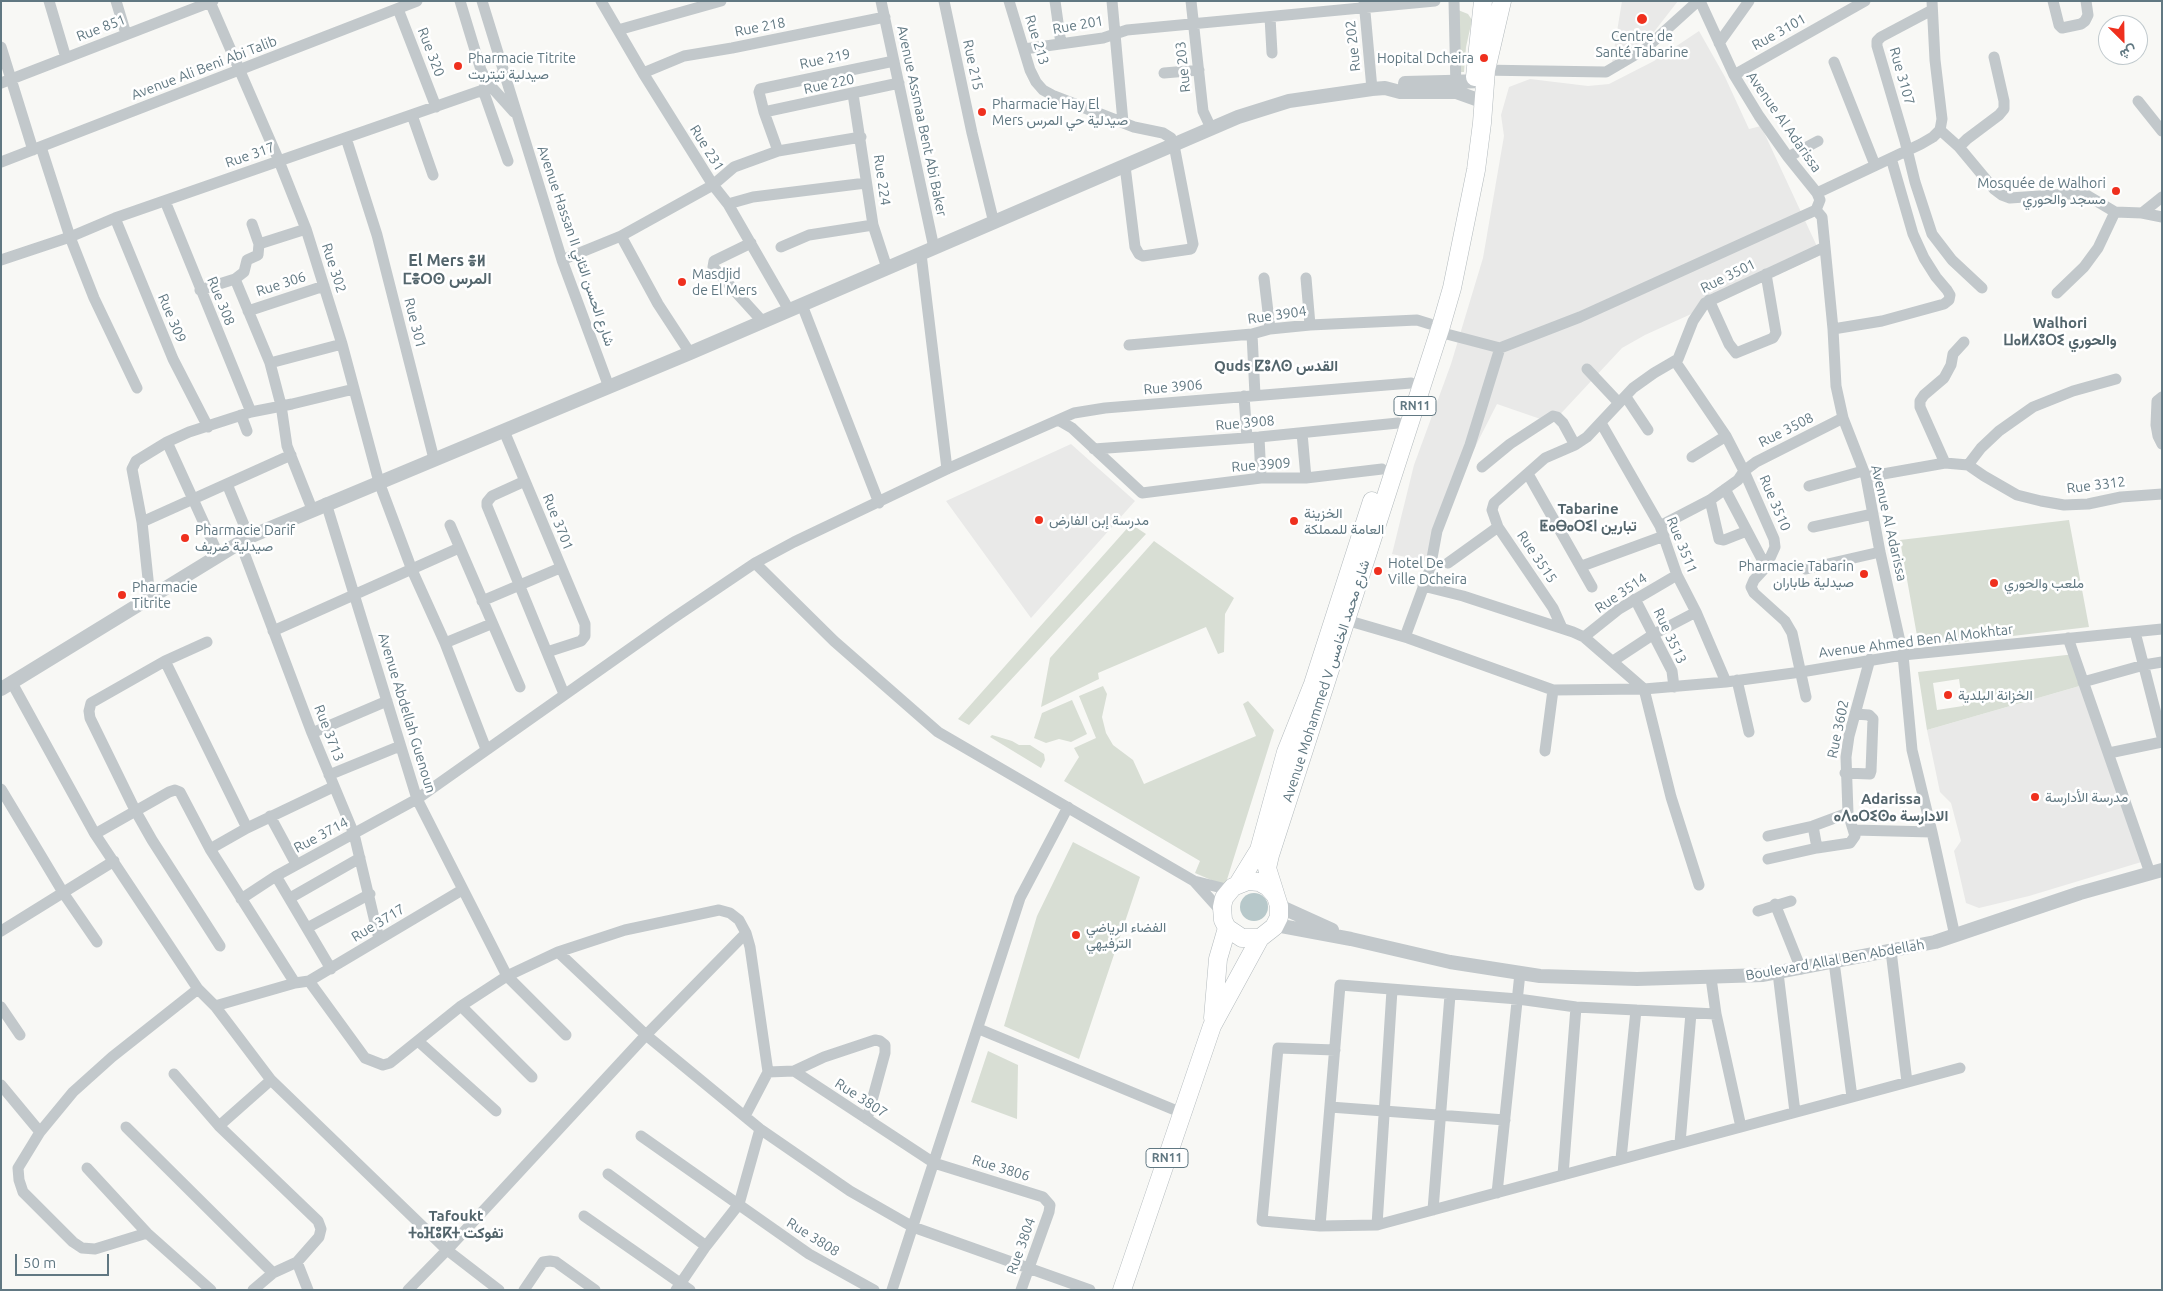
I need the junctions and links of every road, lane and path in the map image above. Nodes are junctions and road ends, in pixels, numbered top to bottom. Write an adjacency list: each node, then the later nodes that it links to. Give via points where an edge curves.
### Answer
1 (49, 1): 42 (street)
2 (116, 1): 35 (street)
3 (417, 1): 29 (street, Avenue Ali Beni Abi Talib)
4 (460, 1): 54 (street, Avenue Hassan II شارع الحسن الثاني)
5 (482, 1): 47 (street, Avenue Hassan II شارع الحسن الثاني)
6 (601, 1): 33 (street, Rue 231)
7 (721, 1): 26 (street)
8 (881, 1): 30 (street, Avenue Assmaa Bent Abi Baker)
9 (944, 1): 94 (street, Rue 215)
10 (1009, 1): 39 (street, Rue 213)
11 (1055, 1): 37 (street)
12 (1112, 1): 34 (street)
13 (1191, 1): 32 (street, Rue 203)
14 (1435, 1): 24 (street, Rue 201)
15 (1454, 1): 55 (street)
16 (1483, 1): 53 (main road, Avenue Mohammed V شارع محمد الخامس / RN11)
17 (1502, 1): 53 (main road, Avenue Mohammed V شارع محمد الخامس / RN11)
18 (1699, 1): 36 (street, Avenue Al Adarissa); 53 (street, via 1645,49 1606,72)
19 (1749, 1): 36 (street)
20 (1865, 1): 50 (street, Rue 3101)
21 (2053, 1): 22 (street, via 2062,28 2085,20 2088,15)
22 (2086, 1)
23 (211, 2): 28 (street, Rue 851); 46 (street, Rue 302)
24 (1407, 2): 25 (street, Rue 201)
25 (1364, 4): 31 (street, Rue 201); 56 (street, Rue 202)
26 (687, 6): 33 (street)
27 (1932, 6): 65 (street, via 1942,119); 74 (street, Rue 3107, via 1877,41)
28 (183, 7): 35 (street, Rue 851)
29 (398, 8): 46 (street, Avenue Ali Beni Abi Talib); 59 (street, Rue 320)
30 (885, 17): 43 (street, Avenue Assmaa Bent Abi Baker); 49 (street, Rue 218, via 684,56)
31 (1270, 17): 32 (street, Rue 201); 40 (street)
32 (1193, 23): 34 (street, Rue 201); 45 (street, Rue 203)
33 (618, 30): 49 (street, Rue 231)
34 (1115, 33): 37 (street, Rue 201, via 1103,38); 63 (street)
35 (126, 34): 42 (street, Rue 851)
36 (1719, 43): 50 (street, Avenue Al Adarissa)
37 (1061, 44): 39 (street, Rue 201)
38 (1, 47): 51 (street)
39 (1024, 49): 63 (street, Rue 213, via 1036,82 1043,90)
40 (1272, 53)
41 (1994, 57): 71 (street, via 2004,109)
42 (66, 58): 51 (street, Rue 851)
43 (894, 60): 52 (street, Avenue Assmaa Bent Abi Baker); 60 (street, Rue 219, via 762,88 759,92)
44 (1834, 62): 80 (street)
45 (1199, 70): 48 (street); 64 (street, Rue 203, via 1203,111)
46 (238, 71): 72 (street, Avenue Ali Beni Abi Talib); 77 (street, Rue 302)
47 (504, 73): 54 (street, Rue 317); 61 (street, Avenue Hassan II شارع الحسن الثاني)
48 (1164, 73)
49 (643, 74): 84 (street, Rue 231)
50 (1734, 75): 75 (street, Avenue Al Adarissa)
51 (6, 81): 72 (street)
52 (899, 83): 57 (street, Rue 220); 104 (street, Avenue Assmaa Bent Abi Baker)
53 (1480, 83): 55 (street); 122 (main road, Avenue Mohammed V شارع محمد الخامس / RN11, via 1476,170 1463,235)
54 (485, 86): 59 (street, Rue 317); 61 (street, Avenue Hassan II شارع الحسن الثاني); 78 (street)
55 (1456, 86): 56 (street, via 1400,92)
56 (1379, 88): 64 (street, via 1289,101)
57 (852, 94): 60 (street, Rue 220); 67 (street, Rue 224)
58 (2138, 100): 66 (street)
59 (436, 107): 62 (street, Rue 317)
60 (764, 112): 73 (street)
61 (515, 114): 106 (street, Avenue Hassan II شارع الحسن الثاني)
62 (412, 115): 68 (street, Rue 317); 82 (street)
63 (1122, 122): 70 (street, Rue 213, via 1163,133 1171,138)
64 (1211, 128): 70 (street)
65 (1940, 130): 71 (street); 74 (street)
66 (2162, 131)
67 (861, 137): 73 (street); 83 (street, Rue 224)
68 (346, 138): 77 (street, Rue 317); 162 (street, Rue 301, via 377,234)
69 (1818, 140): 75 (street)
70 (1174, 145): 81 (street); 81 (street, via 1193,244 1187,250 1143,256 1136,251)
71 (1959, 147): 90 (street, via 2002,195 2010,198 2083,193)
72 (37, 149): 79 (street, Avenue Ali Beni Abi Talib); 99 (street)
73 (778, 151): 84 (street, via 734,167)
74 (1907, 151): 76 (street); 113 (street, via 1932,234 1952,260)
75 (1788, 156): 85 (street, Avenue Al Adarissa)
76 (1891, 158): 80 (street); 124 (street, via 1913,234 1924,258 1950,295 1949,300 1882,321)
77 (279, 161): 87 (street, Rue 317); 97 (street, Rue 302)
78 (508, 161)
79 (1, 162)
80 (1875, 165): 85 (street)
81 (1125, 166): 94 (street)
82 (433, 175)
83 (866, 183): 88 (street, via 753,197); 96 (street, Rue 224)
84 (713, 185): 88 (street, Rue 231); 98 (street)
85 (1817, 193): 89 (street, Avenue Al Adarissa, via 1820,200)
86 (2162, 197): 91 (street)
87 (165, 201): 93 (street, Rue 317); 114 (street, Rue 308)
88 (728, 204): 100 (street, Rue 231)
89 (1816, 210): 103 (street, Avenue Al Adarissa, via 1822,217); 129 (street, via 1580,318)
90 (2115, 212): 91 (street); 115 (street, via 2098,248)
91 (2142, 213): 92 (street)
92 (2162, 217)
93 (115, 218): 99 (street, Rue 317); 148 (street, Rue 309, via 173,359)
94 (994, 223): 104 (street)
95 (252, 224): 101 (street)
96 (873, 225): 102 (street, via 809,235); 107 (street, Rue 224)
97 (306, 229): 101 (street); 112 (street, Rue 302)
98 (621, 236): 106 (street); 130 (street, via 654,298)
99 (70, 237): 105 (street, Rue 317); 137 (street, via 94,298)
100 (751, 243): 118 (street, Rue 231); 120 (street, via 714,262 713,267)
101 (259, 244): 111 (street, via 258,255 247,260 244,272)
102 (781, 247)
103 (1825, 248): 108 (street, Rue 3501); 124 (street, Avenue Al Adarissa)
104 (928, 251): 107 (street); 166 (street, Avenue Assmaa Bent Abi Baker)
105 (1, 260)
106 (562, 260): 136 (street, Avenue Hassan II شارع الحسن الثاني)
107 (887, 268): 117 (street)
108 (1766, 274): 116 (street, Rue 3501); 116 (street, via 1776,333 1773,338 1736,353)
109 (1264, 278): 123 (street)
110 (1306, 278): 121 (street)
111 (235, 279): 114 (street); 119 (street)
112 (324, 286): 119 (street, Rue 306); 127 (street, Rue 302)
113 (1982, 288)
114 (200, 290): 143 (street, Rue 308)
115 (2057, 293)
116 (1709, 300): 131 (street, Rue 3501, via 1700,308)
117 (802, 305): 118 (street); 182 (street)
118 (789, 310): 120 (street)
119 (248, 311): 132 (street)
120 (763, 322): 130 (street)
121 (1310, 325): 122 (street, Rue 3904, via 1417,320); 123 (street, Rue 3904)
122 (1435, 328): 129 (street, Rue 3904); 135 (main road, Avenue Mohammed V شارع محمد الخامس / RN11); 211 (main road, Avenue Mohammed V شارع محمد الخامس / RN11)
123 (1270, 329): 125 (street, Rue 3904)
124 (1833, 329): 144 (street, Avenue Al Adarissa, via 1836,386)
125 (1252, 334): 128 (street, Rue 3904); 139 (street)
126 (1964, 342): 163 (street, via 1954,354 1944,378 1920,400 1920,407)
127 (342, 344): 132 (street); 138 (street, Rue 302)
128 (1129, 346)
129 (1500, 348): 204 (street, via 1470,445 1437,531)
130 (690, 353): 136 (street)
131 (1675, 361): 141 (street, via 1641,382); 153 (street, Rue 3510)
132 (270, 363): 142 (street)
133 (1587, 369): 141 (street)
134 (2116, 379): 164 (street, via 2033,407 1999,431)
135 (1411, 383): 139 (street, Rue 3906); 146 (main road, Avenue Mohammed V شارع محمد الخامس / RN11)
136 (609, 387): 150 (street)
137 (137, 388)
138 (354, 389): 142 (street); 173 (street, Rue 302)
139 (1250, 396): 145 (street, Rue 3906, via 1096,409 1074,413); 155 (street)
140 (2162, 398): 156 (street, via 2158,399 2157,406)
141 (1623, 400): 147 (street); 149 (street)
142 (281, 405): 143 (street); 160 (street)
143 (246, 414): 148 (street); 151 (street, Rue 308)
144 (1843, 418): 168 (street, Rue 3508); 170 (street, Avenue Al Adarissa)
145 (1060, 421): 159 (street); 166 (street, Rue 3906)
146 (1398, 423): 152 (street, Rue 3908); 167 (main road, Avenue Mohammed V شارع محمد الخامس / RN11)
147 (1601, 423): 158 (street); 189 (street, Rue 3511)
148 (208, 427): 157 (street)
149 (1648, 430)
150 (504, 431): 162 (street); 174 (street, Rue 3701)
151 (247, 432)
152 (1302, 433): 154 (street, Rue 3908); 172 (street)
153 (1726, 436): 161 (street); 168 (street, Rue 3510)
154 (1259, 437): 155 (street, Rue 3908); 171 (street)
155 (1247, 438): 159 (street, Rue 3908)
156 (2160, 440)
157 (167, 442): 179 (street); 185 (street, via 133,465)
158 (1575, 445): 165 (street, via 1562,423 1553,416); 169 (street, via 1545,458)
159 (1094, 449): 171 (street, Rue 3909, via 1142,493)
160 (291, 455): 175 (street); 183 (street)
161 (1692, 457)
162 (434, 459): 173 (street)
163 (1945, 464): 164 (street); 170 (street)
164 (1968, 464): 178 (street, Rue 3312, via 2017,495 2041,502 2088,504 2121,497)
165 (1482, 467)
166 (947, 469): 182 (street, Rue 3906)
167 (1382, 469): 172 (street, Rue 3909); 276 (main road, Avenue Mohammed V شارع محمد الخامس / RN11, via 1313,684 1286,752 1258,850)
168 (1744, 471): 177 (street, Rue 3508); 198 (street, Rue 3510, via 1775,544)
169 (1528, 474): 187 (street, Rue 3515, via 1494,503 1492,510); 197 (street)
170 (1864, 474): 176 (street); 184 (street, Avenue Al Adarissa)
171 (1261, 478): 172 (street, Rue 3909)
172 (1306, 478)
173 (379, 482): 181 (street); 201 (street, Rue 302)
174 (525, 482): 199 (street, Rue 3701); 203 (street, via 492,496 487,502)
175 (227, 484): 179 (street); 191 (street, Rue 3713)
176 (1809, 486)
177 (1725, 489): 180 (street, Rue 3508); 190 (street)
178 (2162, 494)
179 (192, 499): 185 (street); 194 (street)
180 (1710, 500): 189 (street, Rue 3508); 190 (street, via 1719,539)
181 (326, 503): 183 (street); 206 (street, Avenue Abdellah Guenoun)
182 (879, 503): 195 (street, Rue 3906)
183 (312, 509): 191 (street)
184 (1873, 514): 188 (street); 193 (street, Avenue Al Adarissa)
185 (142, 522): 207 (street)
186 (450, 525): 192 (street)
187 (1498, 527): 196 (street); 213 (street, Rue 3515, via 1553,608)
188 (1813, 527)
189 (1662, 531): 197 (street, Rue 3508); 202 (street, Rue 3511)
190 (1747, 531): 198 (street)
191 (244, 539): 194 (street); 215 (street, Rue 3713)
192 (459, 548): 201 (street); 209 (street)
193 (1880, 552): 200 (street); 224 (street, Avenue Al Adarissa)
194 (218, 554): 207 (street)
195 (755, 563): 238 (street, Rue 3714); 255 (street, via 834,641 938,732)
196 (1448, 563)
197 (1582, 566): 205 (street)
198 (1766, 567): 230 (street, Rue 3510, via 1751,587 1785,621 1792,633)
199 (560, 568): 203 (street); 223 (street, Rue 3701, via 585,624 585,636)
200 (1806, 569)
201 (412, 570): 206 (street); 222 (street, Rue 302)
202 (1677, 575): 208 (street, Rue 3514); 210 (street, Rue 3511)
203 (518, 586): 209 (street); 223 (street)
204 (1423, 586): 213 (street); 218 (street)
205 (1592, 587)
206 (355, 594): 215 (street); 240 (street, Avenue Abdellah Guenoun)
207 (150, 598): 233 (street)
208 (1635, 599): 217 (street, Rue 3513); 219 (street, Rue 3514)
209 (482, 601): 212 (street)
210 (1696, 612): 217 (street); 231 (street, Rue 3511)
211 (1346, 620): 218 (street, Avenue Ahmed Ben Al Mokhtar); 282 (main road, Avenue Mohammed V شارع محمد الخامس / RN11, via 1270,855 1267,868)
212 (491, 624): 222 (street); 235 (street)
213 (1562, 628): 219 (street)
214 (2162, 629): 216 (street, Avenue Ahmed Ben Al Mokhtar)
215 (273, 631): 243 (street, Rue 3713)
216 (2135, 632): 220 (street, Avenue Ahmed Ben Al Mokhtar); 229 (street)
217 (1654, 634): 227 (street); 234 (street, Rue 3513, via 1672,671)
218 (1405, 638): 237 (street, Avenue Ahmed Ben Al Mokhtar)
219 (1584, 638): 227 (street)
220 (2068, 638): 224 (street, Avenue Ahmed Ben Al Mokhtar); 232 (street)
221 (207, 642): 226 (street)
222 (445, 644): 247 (street, Rue 302)
223 (547, 652): 238 (street)
224 (1903, 655): 225 (street, Avenue Ahmed Ben Al Mokhtar); 261 (street, Avenue Al Adarissa, via 1912,750)
225 (1870, 660): 230 (street, Avenue Ahmed Ben Al Mokhtar); 241 (street, Rue 3602)
226 (165, 661): 256 (street, via 92,703 89,712); 260 (street)
227 (1613, 661): 236 (street)
228 (2162, 662): 229 (street)
229 (2144, 665): 232 (street); 244 (street)
230 (1801, 672): 231 (street, Avenue Ahmed Ben Al Mokhtar); 239 (street)
231 (1731, 681): 234 (street, Avenue Ahmed Ben Al Mokhtar); 242 (street, Rue 3511)
232 (2083, 682): 249 (street)
233 (7, 686): 263 (street)
234 (1674, 687): 236 (street, Avenue Ahmed Ben Al Mokhtar)
235 (520, 688)
236 (1644, 689): 237 (street, Avenue Ahmed Ben Al Mokhtar); 275 (street, via 1671,797)
237 (1553, 690): 248 (street)
238 (564, 694): 247 (street, Rue 3714)
239 (1806, 697)
240 (387, 701): 243 (street); 246 (street, Avenue Abdellah Guenoun)
241 (1855, 714): 250 (street, Rue 3602); 250 (street, via 1869,715 1873,719 1871,771 1870,774)
242 (1749, 732)
243 (312, 733): 251 (street, Rue 3713)
244 (2162, 737)
245 (2162, 742): 249 (street)
246 (400, 746): 251 (street); 254 (street, Avenue Abdellah Guenoun)
247 (486, 749): 254 (street, Rue 3714)
248 (1545, 751)
249 (2108, 753): 272 (street)
250 (1845, 773): 257 (street, Rue 3602)
251 (329, 775): 252 (street, Rue 3713)
252 (334, 787): 258 (street); 264 (street, Rue 3713)
253 (1, 789): 278 (street)
254 (416, 799): 264 (street, Rue 3714); 277 (street, Avenue Abdellah Guenoun)
255 (1068, 807): 274 (street); 319 (street, via 1020,898)
256 (135, 810): 263 (street); 267 (street, via 169,792 180,792); 295 (street)
257 (1848, 813): 259 (street); 262 (street, Rue 3602)
258 (270, 816): 260 (street); 271 (street)
259 (1813, 826): 265 (street); 266 (street)
260 (247, 828): 267 (street)
261 (1932, 832): 262 (street); 291 (street, Avenue Al Adarissa)
262 (1854, 833): 266 (street, via 1850,843)
263 (95, 834): 270 (street)
264 (354, 834): 268 (street, Rue 3713); 271 (street, Rue 3714)
265 (1768, 836)
266 (1816, 848): 269 (street)
267 (210, 849): 281 (street)
268 (360, 858): 279 (street, Rue 3713); 280 (street)
269 (1768, 859)
270 (114, 861): 278 (street); 307 (street)
271 (296, 864): 273 (street, Rue 3714)
272 (2156, 871): 291 (street, Boulevard Allal Ben Abdellah)
273 (276, 876): 280 (street); 281 (street, Rue 3714)
274 (1194, 881): 276 (street); 286 (street)
275 (1699, 885)
276 (1234, 887): 282 (main road, via 1248,881 1259,882 1268,887); 286 (main road, RN11, via 1224,898)
277 (462, 890): 292 (street, Rue 3717); 303 (street, Avenue Abdellah Guenoun)
278 (64, 894): 288 (street); 294 (street)
279 (370, 894): 287 (street); 292 (street, Rue 3713)
280 (290, 898): 287 (street)
281 (241, 899): 306 (street)
282 (1277, 900): 289 (main road, RN11, via 1279,917); 293 (street, Boulevard Allal Ben Abdellah)
283 (1791, 901): 284 (street)
284 (1775, 904): 285 (street); 300 (street)
285 (1758, 911)
286 (1224, 920): 289 (main road, via 1234,934 1242,938); 318 (main road, RN11)
287 (307, 928): 299 (street)
288 (1, 931)
289 (1267, 932): 293 (street, Boulevard Allal Ben Abdellah, via 1276,925); 318 (main road, RN11)
290 (746, 933): 297 (street, via 739,920 718,910 625,930); 322 (street); 327 (street)
291 (1955, 936): 296 (street, Boulevard Allal Ben Abdellah)
292 (379, 939): 299 (street, Rue 3717)
293 (1351, 939): 301 (street, Boulevard Allal Ben Abdellah, via 1450,962)
294 (97, 942)
295 (220, 946)
296 (1891, 951): 298 (street, Boulevard Allal Ben Abdellah); 331 (street)
297 (558, 952): 303 (street); 322 (street)
298 (1834, 962): 300 (street, Boulevard Allal Ben Abdellah); 334 (street)
299 (331, 969): 305 (street, Rue 3717)
300 (1800, 969): 302 (street, Boulevard Allal Ben Abdellah)
301 (1520, 973): 304 (street, Boulevard Allal Ben Abdellah, via 1584,978); 310 (street)
302 (1778, 973): 304 (street, Boulevard Allal Ben Abdellah); 338 (street)
303 (507, 976): 312 (street); 321 (street, Avenue Abdellah Guenoun)
304 (1711, 978): 317 (street)
305 (309, 981): 306 (street); 323 (street, via 365,1058 383,1065)
306 (295, 983): 311 (street)
307 (198, 989): 311 (street); 348 (street, via 112,1057 74,1092)
308 (1392, 990): 309 (street); 324 (street, via 1340,985); 337 (street)
309 (1450, 994): 310 (street); 341 (street)
310 (1518, 999): 313 (street); 343 (street)
311 (214, 1006): 330 (street)
312 (461, 1006): 323 (street); 329 (street)
313 (1576, 1007): 315 (street); 355 (street)
314 (1, 1008): 320 (street)
315 (1636, 1010): 316 (street); 351 (street)
316 (1691, 1013): 317 (street); 350 (street)
317 (1716, 1014): 346 (street)
318 (1212, 1026): 339 (main road, RN11)
319 (978, 1029): 339 (street); 352 (street)
320 (20, 1035)
321 (566, 1035)
322 (646, 1035): 340 (street); 366 (street)
323 (418, 1041): 336 (street)
324 (1335, 1050): 335 (street); 362 (street, via 1278,1048 1262,1221)
325 (1960, 1068): 331 (street)
326 (794, 1071): 327 (street); 342 (street, Rue 3807); 342 (street, via 824,1057 880,1040 885,1045 885,1053)
327 (768, 1072): 340 (street)
328 (174, 1074): 345 (street)
329 (532, 1077)
330 (271, 1080): 345 (street); 366 (street)
331 (1908, 1082): 334 (street)
332 (1, 1085): 333 (street)
333 (5, 1097): 348 (street)
334 (1852, 1097): 338 (street)
335 (1330, 1107): 337 (street); 362 (street)
336 (496, 1110)
337 (1384, 1112): 341 (street); 361 (street)
338 (1795, 1112): 346 (street)
339 (1182, 1113): 383 (main road, RN11)
340 (745, 1116): 347 (street)
341 (1441, 1116): 343 (street); 358 (street)
342 (867, 1119): 352 (street, Rue 3807)
343 (1505, 1120): 356 (street)
344 (126, 1126): 369 (street)
345 (219, 1126): 367 (street, via 318,1221 319,1237)
346 (1742, 1127): 350 (street)
347 (760, 1129): 357 (street); 363 (street, via 850,1191)
348 (40, 1132): 364 (street, via 18,1168 19,1180 24,1192 72,1242 82,1248 95,1249)
349 (641, 1136): 357 (street, Rue 3808)
350 (1680, 1143): 351 (street)
351 (1621, 1159): 355 (street)
352 (934, 1163): 359 (street, Rue 3806, via 1043,1197 1050,1205); 363 (street)
353 (87, 1168): 364 (street)
354 (608, 1174): 365 (street)
355 (1563, 1175): 356 (street)
356 (1497, 1193): 358 (street)
357 (739, 1204): 365 (street); 379 (street, Rue 3808, via 809,1254)
358 (1433, 1210): 361 (street)
359 (1049, 1212): 368 (street, Rue 3804)
360 (584, 1216): 370 (street)
361 (1376, 1225): 362 (street)
362 (1320, 1226)
363 (913, 1227): 368 (street); 380 (street)
364 (147, 1233): 371 (street)
365 (706, 1246): 370 (street)
366 (447, 1250): 374 (street); 375 (street)
367 (297, 1262): 369 (street); 373 (street)
368 (1029, 1268): 381 (street, Rue 3804); 382 (street)
369 (273, 1273): 372 (street)
370 (678, 1286): 378 (street)
371 (211, 1290)
372 (253, 1290)
373 (308, 1290)
374 (408, 1290)
375 (499, 1290)
376 (524, 1290): 377 (street, via 543,1262 550,1261)
377 (596, 1290)
378 (690, 1290)
379 (874, 1290)
380 (892, 1290)
381 (1021, 1290)
382 (1090, 1290)
383 (1122, 1290)

